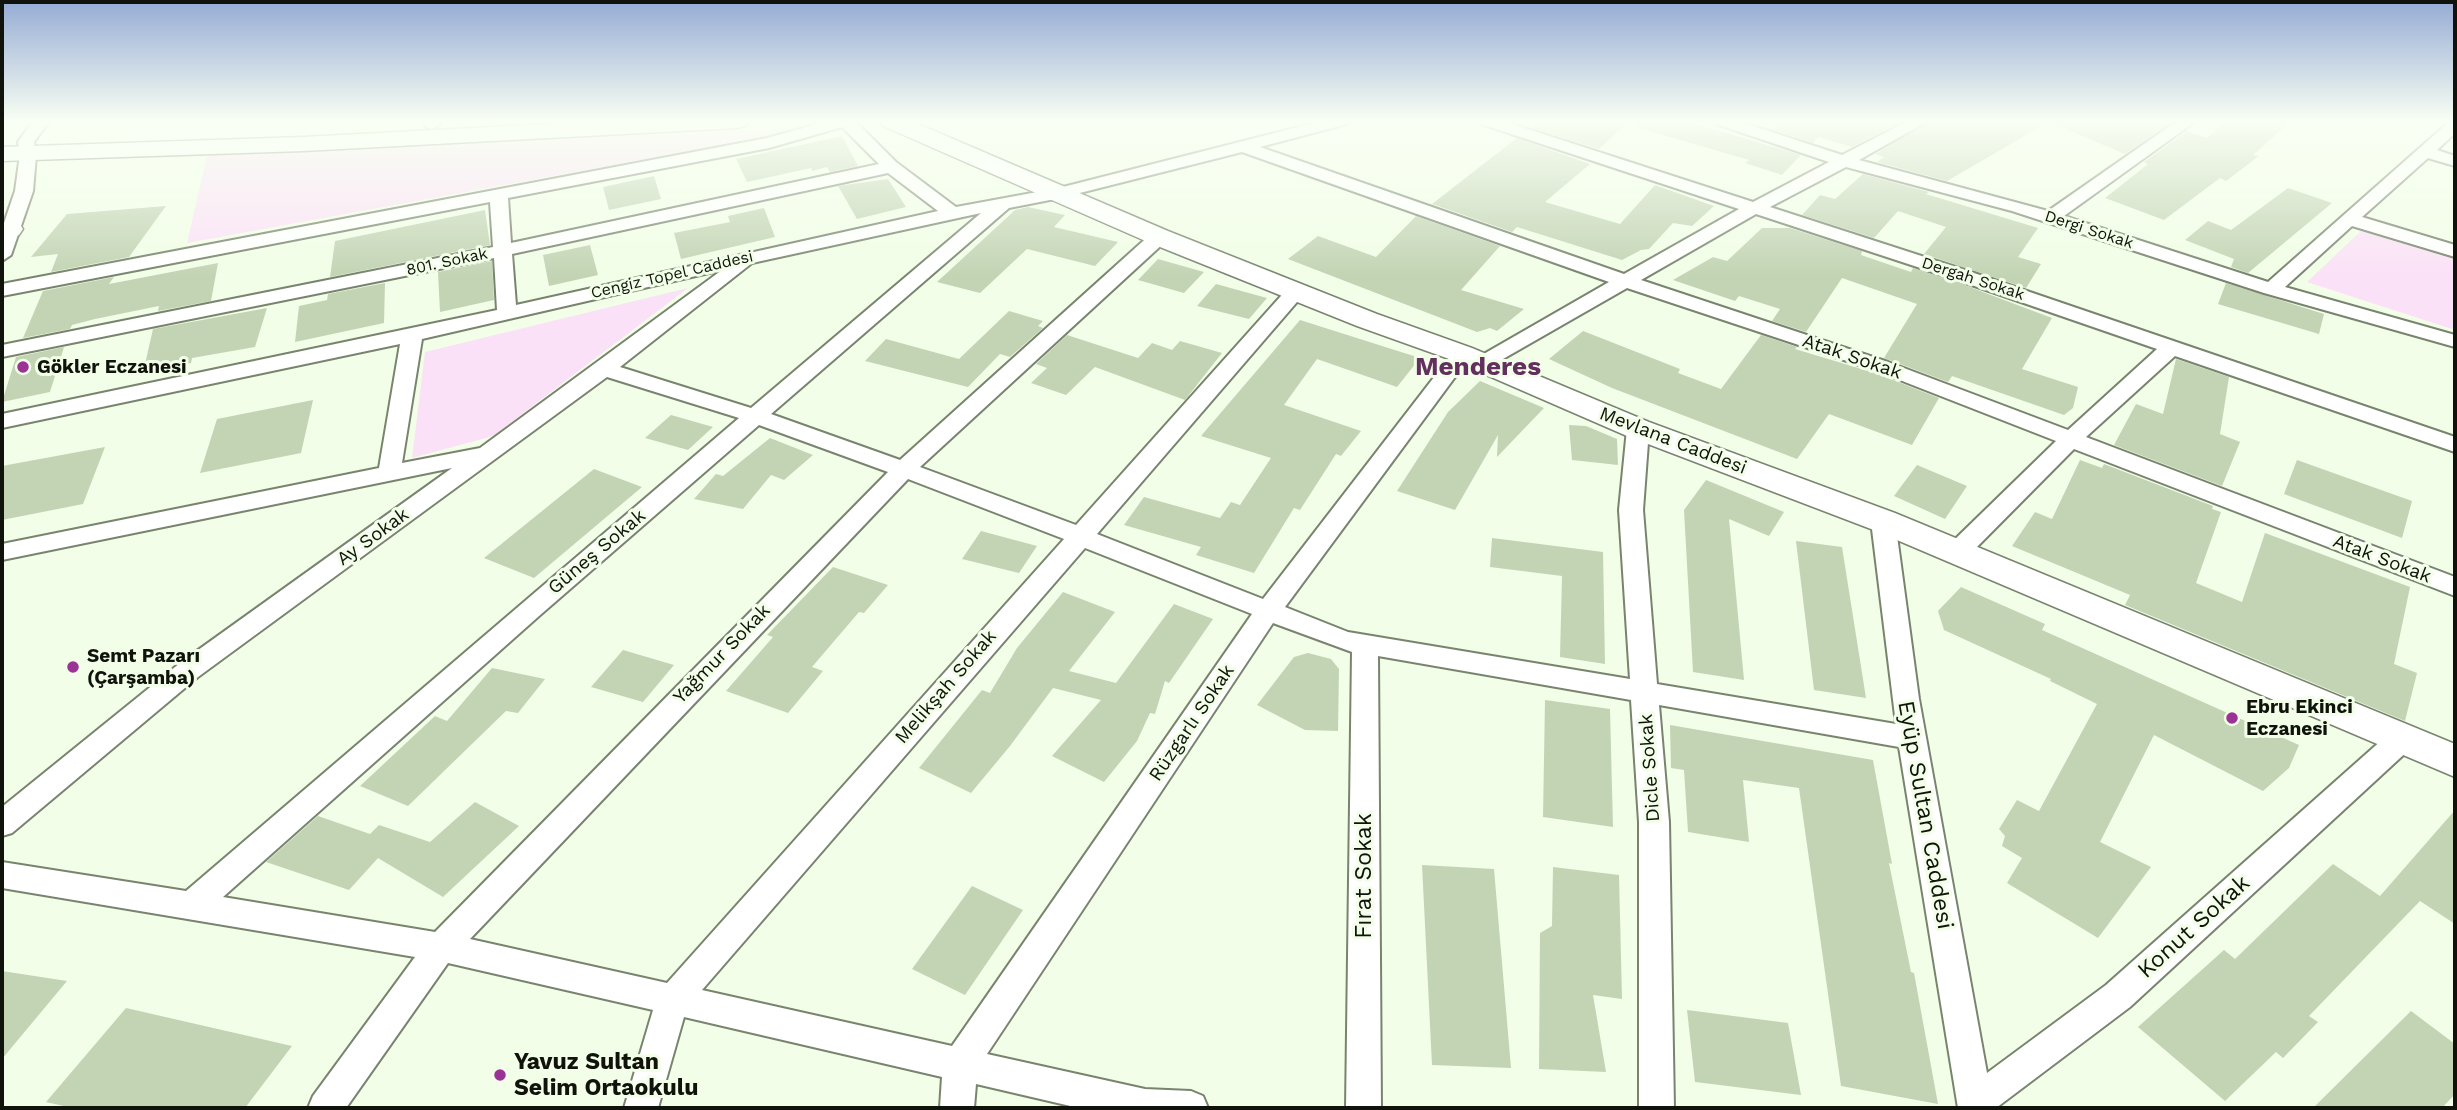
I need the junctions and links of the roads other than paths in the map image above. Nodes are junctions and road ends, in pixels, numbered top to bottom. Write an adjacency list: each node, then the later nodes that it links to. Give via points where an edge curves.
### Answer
1 (25, 173): 20 (street, via 23,191)
2 (617, 173): 14 (street)
3 (869, 173): 22 (street, 801. Sokak)
4 (899, 173): 17 (street)
5 (1013, 173): 13 (street, Mevlana Caddesi)
6 (1138, 173): 13 (street, Cengiz Topel Caddesi)
7 (1318, 173): 26 (street, Atak Sokak)
8 (1646, 173): 16 (street, Dergah Sokak)
9 (1821, 173): 16 (street)
10 (1887, 173): 18 (street, Dergi Sokak)
11 (2114, 173): 18 (street)
12 (2400, 173): 19 (street)
13 (1060, 193): 15 (street, Cengiz Topel Caddesi); 21 (street, Mevlana Caddesi)
14 (499, 196): 22 (street); 28 (street)
15 (1005, 202): 17 (street, Cengiz Topel Caddesi); 37 (street, Güneş Sokak)
16 (1754, 208): 26 (street); 33 (street, Dergah Sokak)
17 (952, 213): 25 (street, Cengiz Topel Caddesi)
18 (2050, 218): 27 (street, Dergi Sokak)
19 (2348, 219): 23 (street); 27 (street)
20 (6, 230): 24 (street)
21 (1158, 237): 29 (street, Mevlana Caddesi); 43 (street, Yağmur Sokak)
22 (503, 251): 30 (street); 34 (street, 801. Sokak)
23 (2455, 251)
24 (2, 255)
25 (750, 257): 30 (street, Cengiz Topel Caddesi); 36 (street, Ay Sokak)
26 (1624, 281): 35 (street); 41 (street, Atak Sokak, via 1881,366)
27 (2271, 289): 32 (street, Dergi Sokak)
28 (2, 290)
29 (1296, 291): 35 (street, Mevlana Caddesi); 46 (street, Melikşah Sokak)
30 (507, 313): 31 (street, Cengiz Topel Caddesi)
31 (412, 335): 38 (street, Cengiz Topel Caddesi); 44 (street)
32 (2455, 341)
33 (2172, 347): 40 (street, Dergah Sokak); 41 (street)
34 (2, 351)
35 (1472, 358): 39 (street, Mevlana Caddesi); 50 (street, Rüzgarlı Sokak)
36 (604, 369): 37 (street); 42 (street, Ay Sokak)
37 (757, 416): 43 (street); 58 (street, Güneş Sokak)
38 (2, 421)
39 (1638, 429): 45 (street, Mevlana Caddesi); 52 (street, Dicle Sokak, via 1631,510)
40 (2451, 437)
41 (2071, 439): 48 (street); 49 (street, Atak Sokak)
42 (487, 454): 44 (street); 56 (street, Ay Sokak, via 189,670)
43 (904, 469): 46 (street); 59 (street, Yağmur Sokak)
44 (389, 474): 47 (street)
45 (1882, 521): 48 (street, Mevlana Caddesi); 53 (street, Eyüp Sultan Caddesi)
46 (1079, 536): 50 (street); 60 (street, Melikşah Sokak)
47 (2, 552)
48 (1957, 552): 54 (street, Mevlana Caddesi)
49 (2455, 587)
50 (1268, 611): 51 (street, via 1345,641); 61 (street, Rüzgarlı Sokak)
51 (1365, 644): 52 (street); 67 (street, Fırat Sokak)
52 (1644, 693): 53 (street); 68 (street, Dicle Sokak, via 1654,822)
53 (1912, 738): 62 (street, Eyüp Sultan Caddesi)
54 (2402, 739): 55 (street, Mevlana Caddesi); 62 (street, Konut Sokak, via 2118,996)
55 (2455, 761)
56 (2, 824)
57 (2, 875): 58 (street)
58 (192, 906): 59 (street)
59 (441, 947): 60 (street); 63 (street, Yağmur Sokak)
60 (673, 1000): 61 (street); 64 (street, Melikşah Sokak)
61 (960, 1064): 65 (street); 66 (street, via 1145,1106)
62 (1975, 1106)
63 (325, 1108)
64 (641, 1108)
65 (957, 1108)
66 (1191, 1108)
67 (1363, 1108)
68 (1656, 1108)

